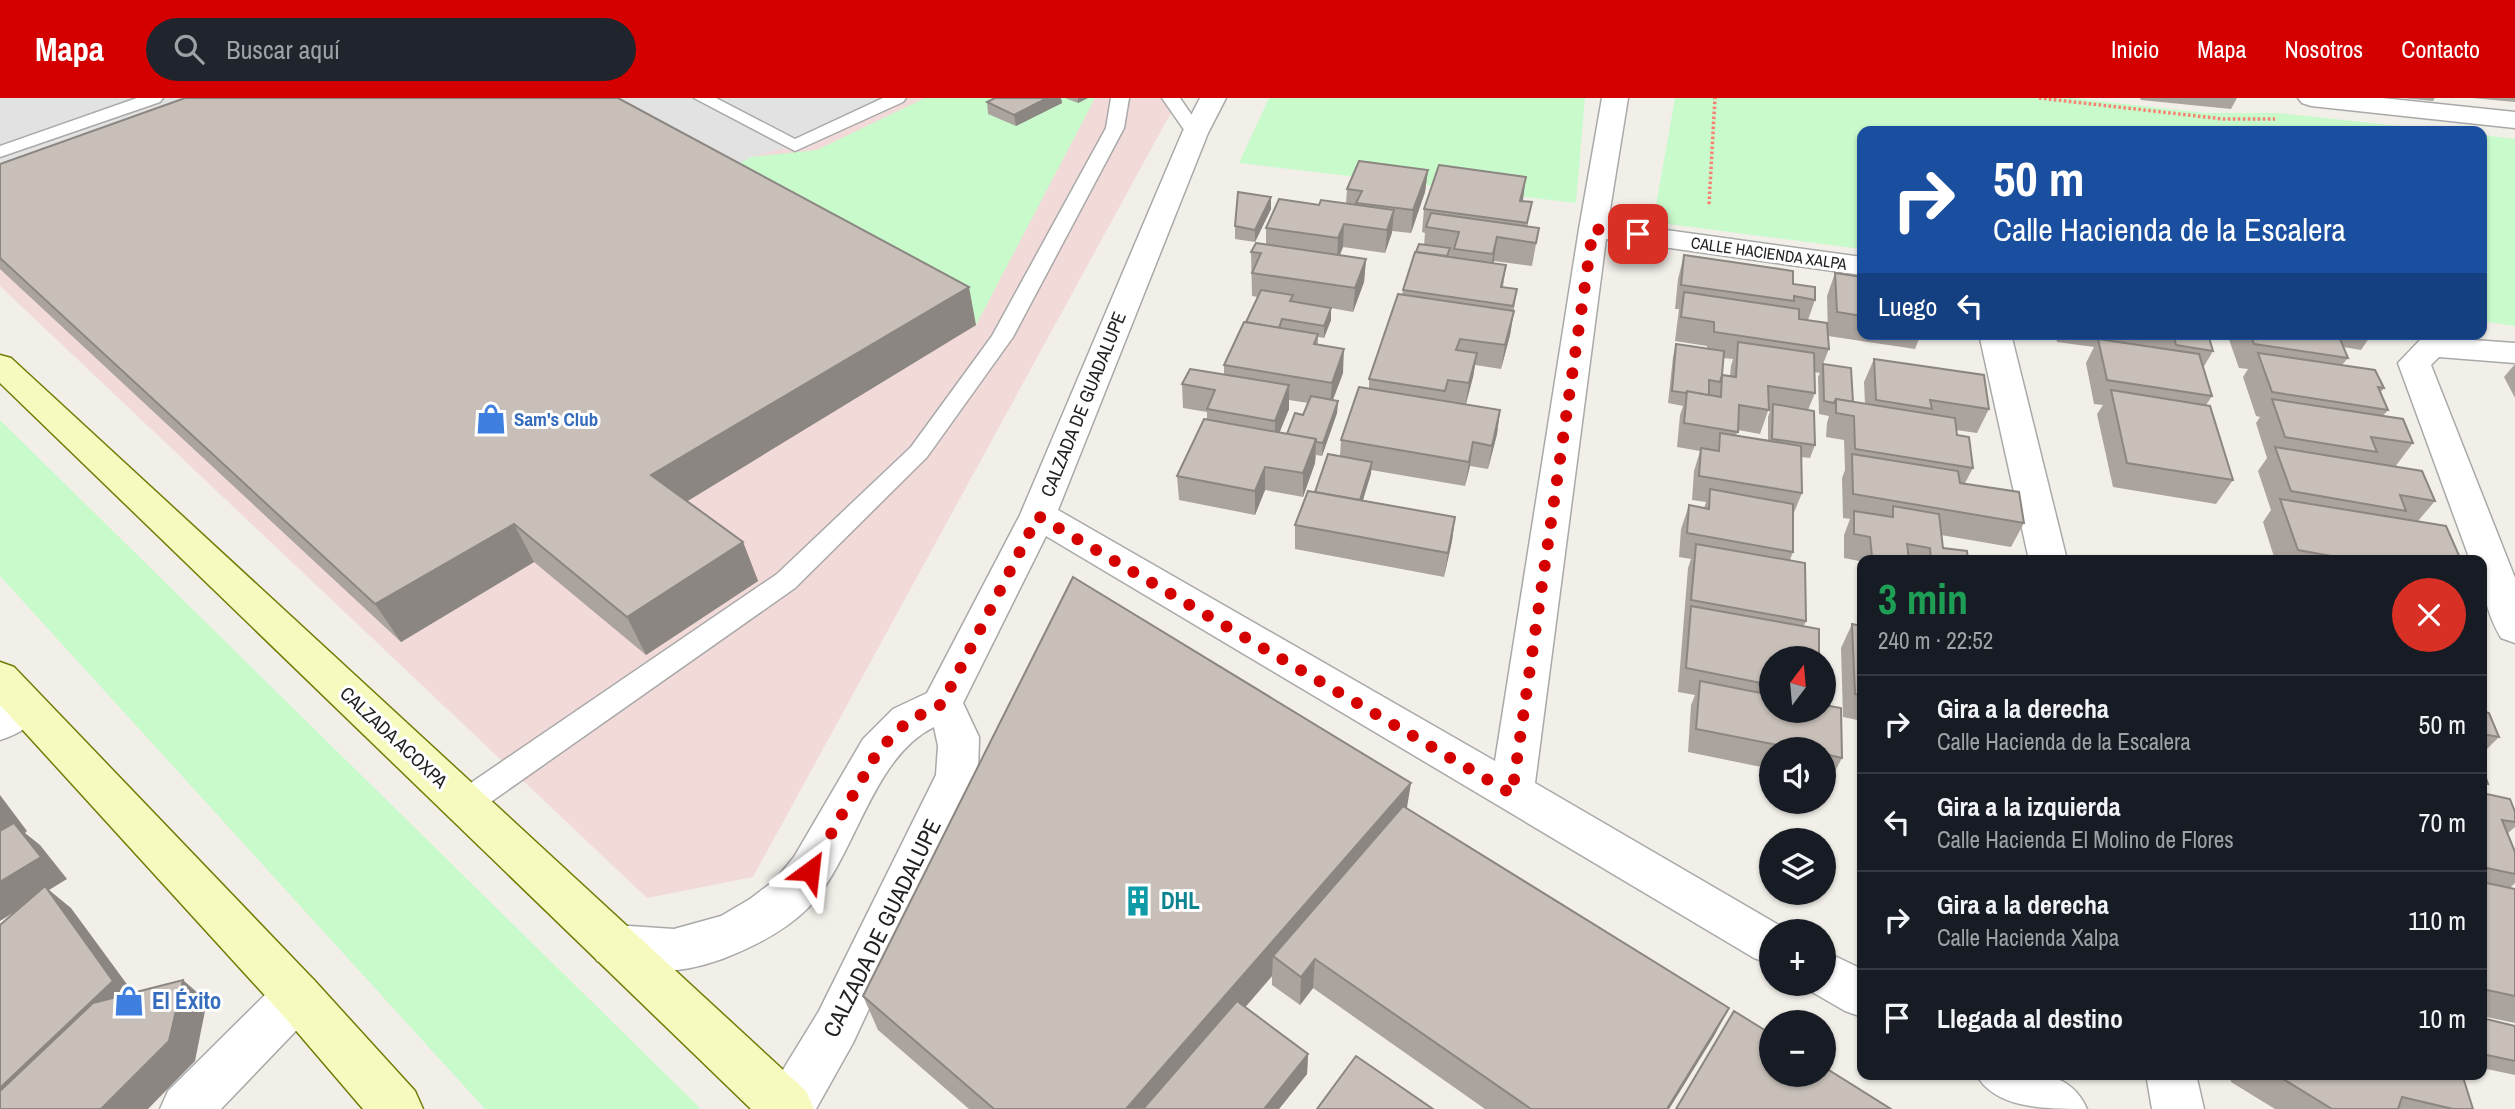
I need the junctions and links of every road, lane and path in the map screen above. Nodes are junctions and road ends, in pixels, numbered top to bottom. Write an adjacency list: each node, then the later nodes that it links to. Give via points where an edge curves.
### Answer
1 (154, 98): 14 (lane)
2 (703, 98): 3 (lane, via 795,146)
3 (897, 98)
4 (1120, 98): 27 (lane, via 1115,128 1002,337 919,452 786,581)
5 (1171, 98): 13 (lane)
6 (1213, 98): 13 (street, CALZADA DE GUADALUPE)
7 (1615, 98): 16 (street)
8 (1715, 98): 15 (path)
9 (2039, 98): 11 (path, via 2223,119)
10 (2311, 98): 12 (street)
11 (2278, 119)
12 (2515, 120)
13 (1195, 133): 21 (street, CALZADA DE GUADALUPE)
14 (0, 152)
15 (1708, 217)
16 (1593, 229): 17 (street, CALLE HACIENDA XALPA); 26 (street)
17 (1857, 265)
18 (1996, 340): 22 (street)
19 (2515, 353): 23 (street, via 2431,347 2414,363)
20 (0, 365): 27 (main road, CALZADA ACOXPA)
21 (1038, 516): 25 (street, CALZADA DE GUADALUPE); 26 (street)
22 (2047, 555)
23 (2515, 628)
24 (8, 703): 32 (main road)
25 (942, 704): 29 (street, via 908,721 878,751 810,871 766,914 738,931 674,950); 37 (street, CALZADA DE GUADALUPE, via 959,736 957,775 836,1027)
26 (1512, 794): 28 (street)
27 (464, 804): 29 (main road, CALZADA ACOXPA)
28 (1759, 936)
29 (614, 946): 37 (main road, CALZADA ACOXPA)
30 (1836, 980): 31 (street)
31 (1857, 992)
32 (297, 996): 35 (street); 36 (main road)
33 (2011, 1080): 38 (street)
34 (2172, 1080): 39 (street)
35 (186, 1109)
36 (397, 1109)
37 (788, 1109)
38 (2062, 1109)
39 (2178, 1109)

